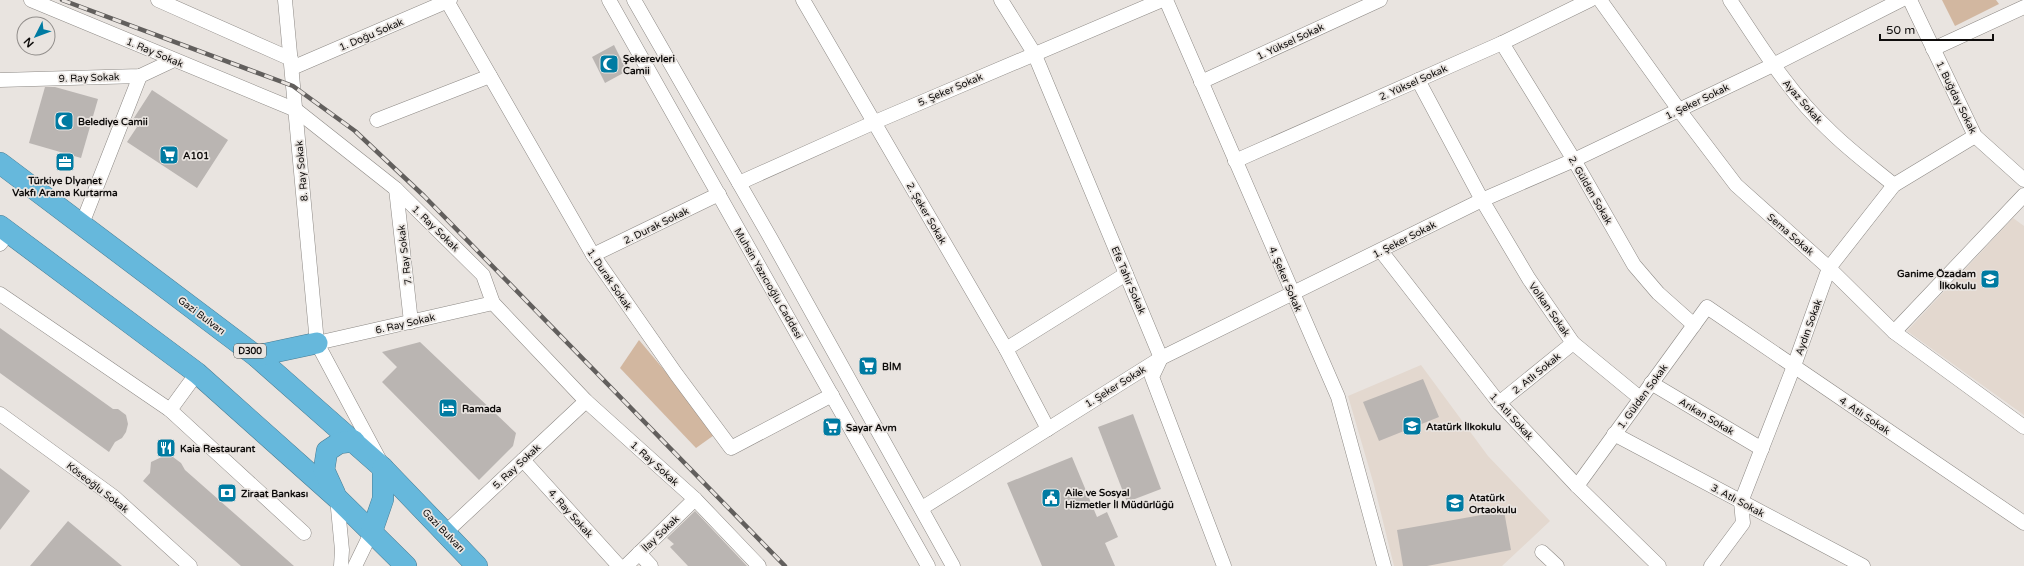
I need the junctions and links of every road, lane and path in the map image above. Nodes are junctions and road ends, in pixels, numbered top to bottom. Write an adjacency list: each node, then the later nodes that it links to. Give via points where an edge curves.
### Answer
1 (32, 0): 21 (street, 1. Ray Sokak)
2 (158, 0): 22 (street)
3 (285, 0): 22 (street, 8. Ray Sokak)
4 (609, 0): 41 (street, Muhsin Yazıcıoğlu Caddesi)
5 (634, 0): 38 (street)
6 (803, 0): 32 (street, 2. Şeker Sokak)
7 (1001, 0): 20 (street, Efe Tahir Sokak)
8 (1162, 0): 20 (street, 5. Şeker Sokak)
9 (1166, 0): 28 (street, 4. Şeker Sokak)
10 (1380, 0): 28 (street, 1. Yüksel Sokak)
11 (1590, 0): 18 (street, 2. Yüksel Sokak)
12 (1600, 0): 30 (street, Sema Sokak)
13 (1730, 0): 23 (street, Ayaz Sokak)
14 (1901, 0): 23 (street, 1. Şeker Sokak)
15 (1910, 0): 19 (street, 1. Buğday Sokak)
16 (448, 1): 22 (street, 1. Doğu Sokak); 25 (street, 1. Durak Sokak)
17 (2024, 7): 19 (street)
18 (1502, 43): 27 (street, 2. Yüksel Sokak); 34 (street, 2. Gülden Sokak)
19 (1933, 49): 33 (street, 1. Buğday Sokak)
20 (1034, 53): 32 (street, 5. Şeker Sokak); 49 (street, Efe Tahir Sokak)
21 (174, 60): 24 (street, 9. Ray Sokak); 29 (street, 1. Ray Sokak)
22 (291, 64): 29 (street, 8. Ray Sokak)
23 (1773, 65): 30 (street, 1. Şeker Sokak); 39 (street, Ayaz Sokak, via 1828,130)
24 (140, 76): 26 (street, 9. Ray Sokak); 44 (street)
25 (490, 76): 31 (street); 47 (street, 1. Durak Sokak)
26 (0, 80)
27 (1418, 80): 35 (street, 2. Yüksel Sokak); 43 (street, Volkan Sokak)
28 (1201, 82): 35 (street, 4. Şeker Sokak)
29 (296, 110): 40 (street, 1. Ray Sokak); 57 (street, 8. Ray Sokak)
30 (1678, 110): 34 (street, 1. Şeker Sokak); 48 (street, Sema Sokak, via 1736,185)
31 (377, 120)
32 (875, 122): 38 (street, 5. Şeker Sokak); 59 (street, 2. Şeker Sokak)
33 (1975, 136): 37 (street, 1. Buğday Sokak); 39 (street, Aydın Sokak)
34 (1574, 160): 43 (street, 1. Şeker Sokak); 55 (street, 2. Gülden Sokak, via 1634,265 1658,293)
35 (1235, 161): 51 (street, 4. Şeker Sokak)
36 (0, 163): 44 (highway, Gazi Bulvarı / D300)
37 (2024, 180)
38 (739, 183): 82 (street)
39 (1894, 185): 48 (street, Aydın Sokak)
40 (396, 189): 52 (street, 1. Ray Sokak, via 483,274); 54 (street, 7. Ray Sokak)
41 (719, 194): 47 (street, 2. Durak Sokak); 65 (street, Muhsin Yazıcıoğlu Caddesi)
42 (2024, 195): 56 (street)
43 (1482, 200): 46 (street, 1. Şeker Sokak); 58 (street, Volkan Sokak, via 1529,279)
44 (82, 224): 60 (highway, Gazi Bulvarı / D300)
45 (3, 234): 63 (highway)
46 (1381, 251): 51 (street, 1. Şeker Sokak); 68 (street, 1. Atlı Sokak)
47 (593, 255): 65 (street, 1. Durak Sokak, via 731,448)
48 (1829, 268): 56 (street, Sema Sokak); 62 (street, Aydın Sokak)
49 (1126, 274): 59 (street); 61 (street, Efe Tahir Sokak)
50 (0, 294): 69 (street)
51 (1292, 294): 61 (street, 1. Şeker Sokak); 101 (street, 4. Şeker Sokak, via 1338,397)
52 (493, 303): 54 (street, 6. Ray Sokak); 67 (street, 1. Ray Sokak)
53 (1707, 307): 55 (street, 1. Gülden Sokak); 62 (street, 4. Atlı Sokak)
54 (411, 322): 57 (street, 6. Ray Sokak)
55 (1694, 325): 64 (street, 1. Gülden Sokak)
56 (1894, 332): 71 (street, Sema Sokak)
57 (317, 343): 60 (highway); 77 (street)
58 (1573, 343): 66 (street, Volkan Sokak); 68 (street, 2. Atlı Sokak)
59 (1006, 349): 72 (street, 2. Şeker Sokak)
60 (256, 356): 74 (highway, Gazi Bulvarı / D300)
61 (1161, 358): 72 (street, 1. Şeker Sokak); 100 (street, via 1152,377)
62 (1794, 366): 75 (street, Aydın Sokak); 83 (street, 4. Atlı Sokak)
63 (197, 373): 69 (street); 79 (highway)
64 (1651, 383): 66 (street, 1. Gülden Sokak); 75 (street, Arıkan Sokak)
65 (832, 395): 98 (street, Muhsin Yazıcıoğlu Caddesi)
66 (1640, 398): 73 (street, 1. Gülden Sokak)
67 (586, 401): 76 (street, 5. Ray Sokak); 80 (street, 1. Ray Sokak)
68 (1499, 404): 78 (street, 1. Atlı Sokak)
69 (170, 410): 86 (street)
70 (0, 414): 89 (street, Köseoğlu Sokak, via 114,497)
71 (2024, 427)
72 (1048, 429): 82 (street, 1. Şeker Sokak)
73 (1614, 434): 78 (street, 1. Gülden Sokak); 81 (street, 3. Atlı Sokak)
74 (354, 441): 77 (highway, Gazi Bulvarı / D300); 79 (highway, via 339,443 327,451 324,470)
75 (1762, 449): 81 (street, Aydın Sokak)
76 (523, 460): 85 (street, 5. Ray Sokak); 94 (street, 4. Ray Sokak)
77 (384, 468): 84 (highway, via 383,499); 85 (highway, Gazi Bulvarı / D300)
78 (1577, 486): 103 (street, 1. Atlı Sokak)
79 (337, 498): 84 (highway); 90 (street)
80 (694, 499): 88 (street, İlay Sokak); 97 (street, 1. Ray Sokak)
81 (1741, 502): 104 (street, Aydın Sokak, via 1743,523); 105 (street, 3. Atlı Sokak)
82 (922, 508): 99 (street)
83 (2024, 523)
84 (372, 531): 91 (street); 92 (highway)
85 (446, 532): 93 (highway, Gazi Bulvarı / D300)
86 (304, 533)
87 (1542, 552): 102 (street)
88 (639, 553): 95 (street, İlay Sokak); 96 (street)
89 (190, 566)
90 (341, 566)
91 (355, 566)
92 (406, 566)
93 (477, 566)
94 (619, 566)
95 (626, 566)
96 (651, 566)
97 (759, 566)
98 (928, 566)
99 (953, 566)
100 (1224, 566)
101 (1384, 566)
102 (1557, 566)
103 (1659, 566)
104 (1711, 566)
105 (1863, 566)

